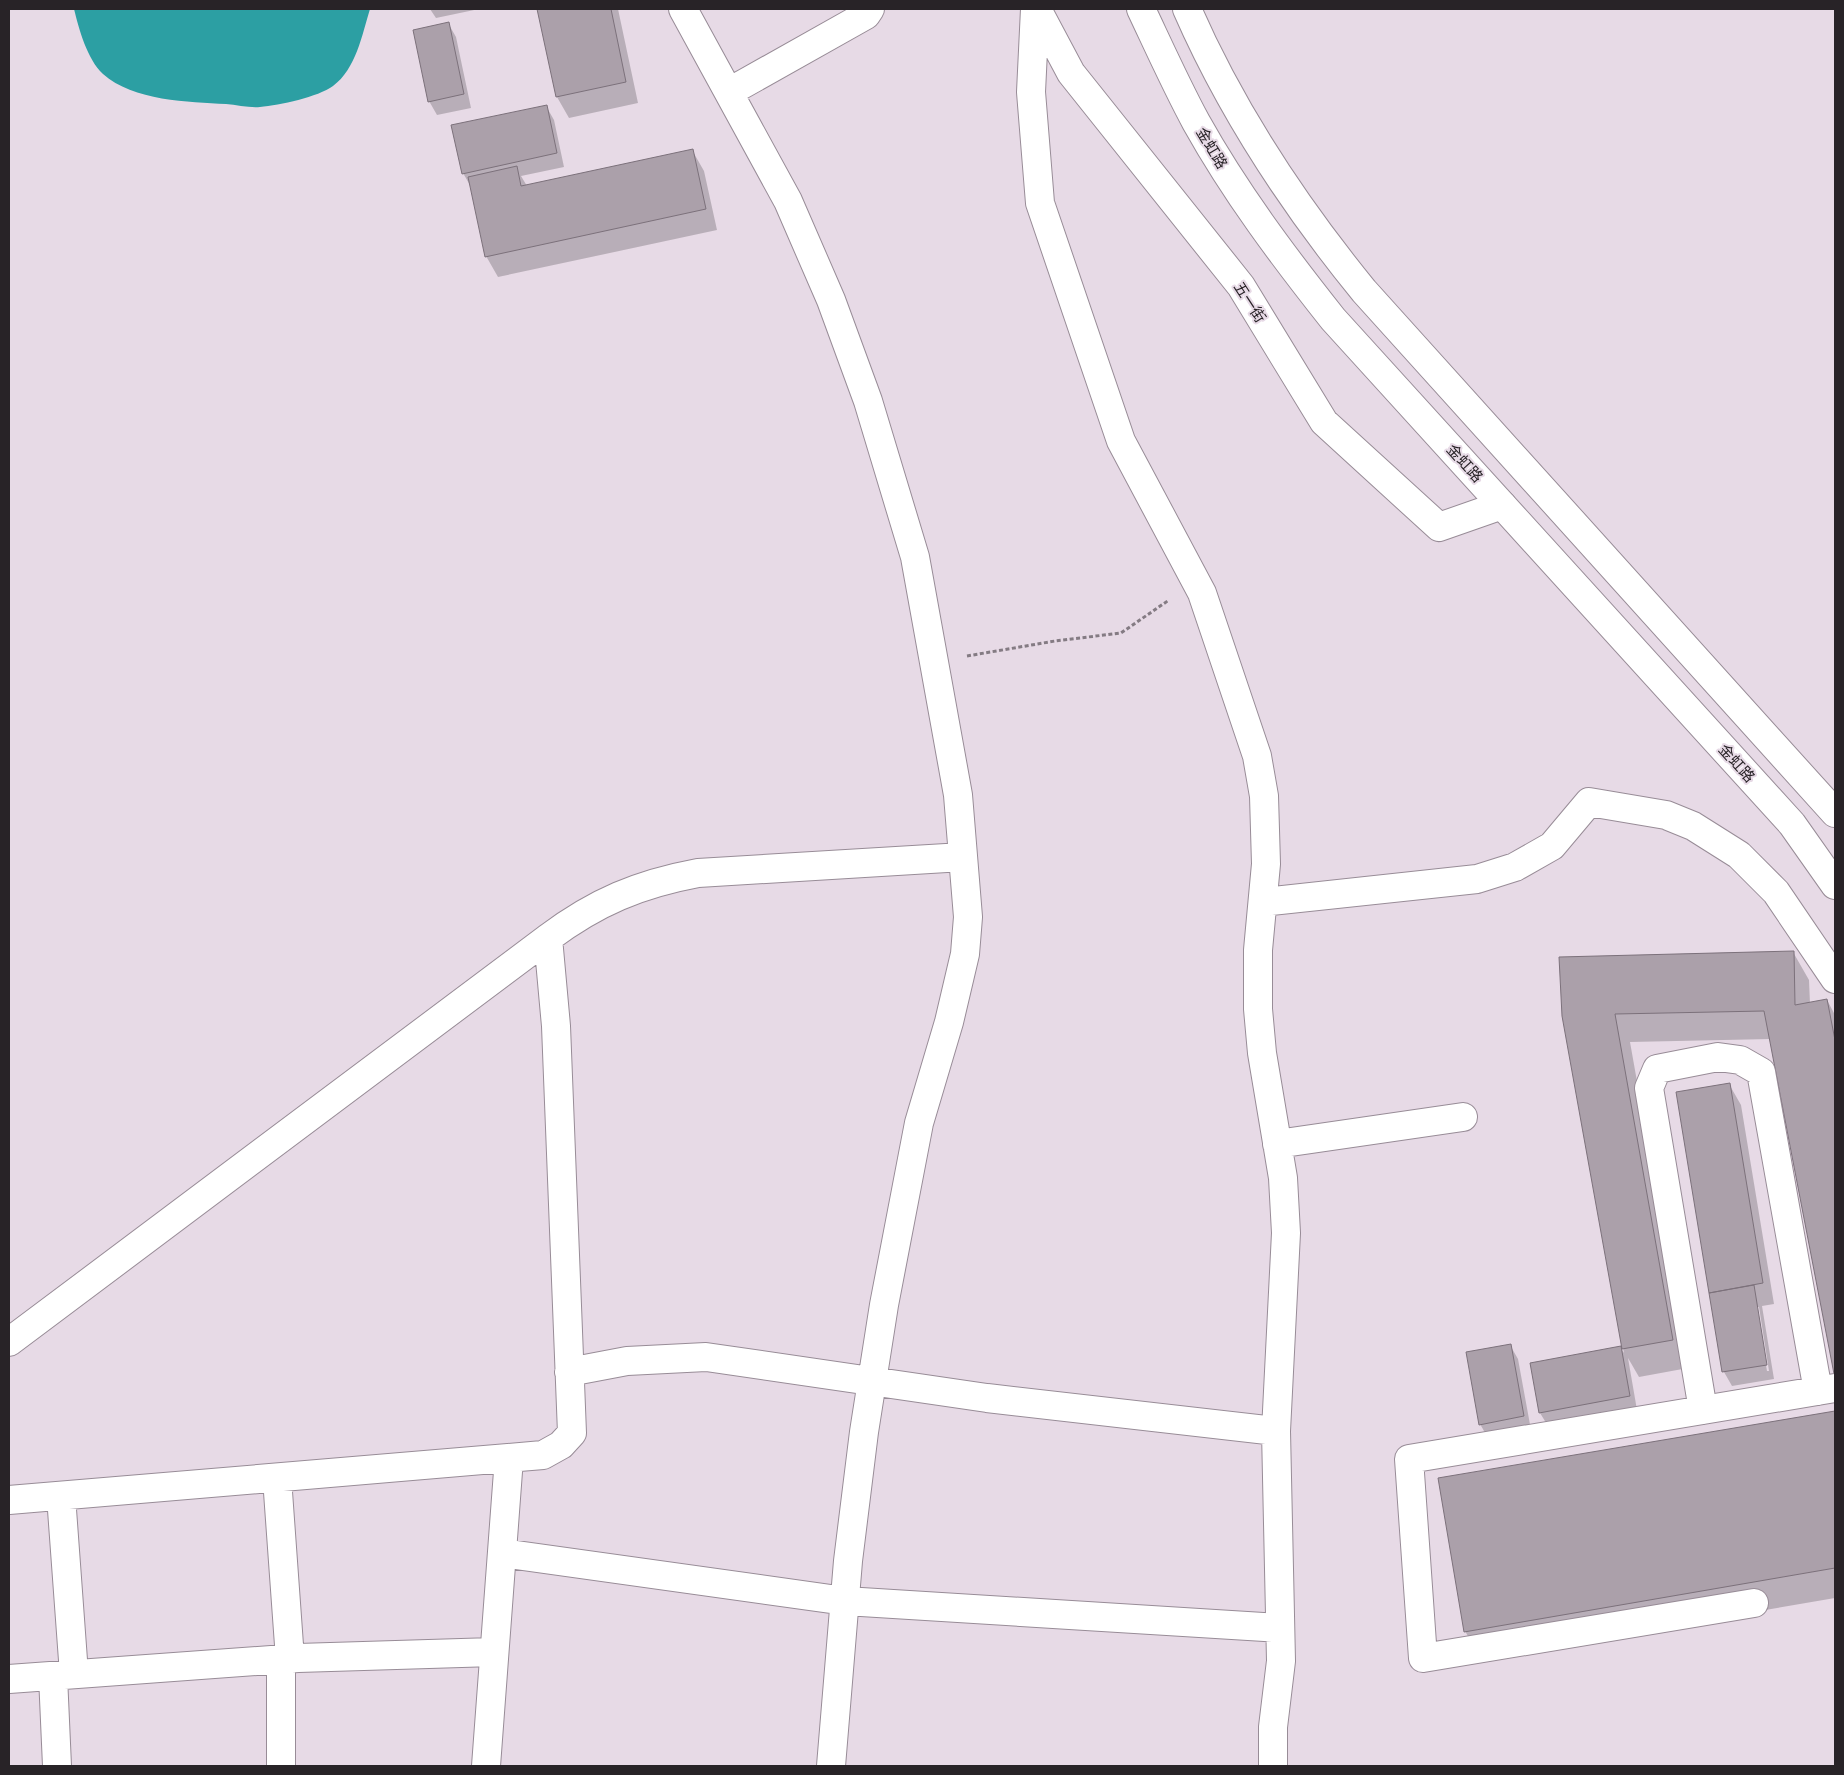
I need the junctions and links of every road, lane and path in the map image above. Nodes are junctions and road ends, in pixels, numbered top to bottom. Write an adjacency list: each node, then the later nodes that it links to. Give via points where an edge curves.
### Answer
1 (683, 9): 6 (street)
2 (870, 9): 6 (street, via 866,15)
3 (1036, 9): 7 (street, 五一街, via 1072,73 1241,286 1324,422 1439,527); 8 (street, via 1031,92 1040,203 1121,441)
4 (1141, 9): 7 (street, 金虹路, via 1196,122 1263,228 1333,318)
5 (1186, 9): 10 (street, via 1232,103 1266,159 1341,263)
6 (729, 92): 9 (street, via 788,201 831,300 868,401 915,557)
7 (1502, 505): 12 (street, 金虹路, via 1792,824)
8 (1195, 581): 9 (path, via 1121,633); 13 (street, via 1202,593 1257,756 1266,836)
9 (934, 661): 11 (street, via 958,795)
10 (1835, 813)
11 (963, 857): 14 (street, via 698,873 664,879 602,902); 20 (street, via 968,918 965,954 919,1123)
12 (1835, 884)
13 (1263, 902): 15 (street, via 1477,880 1515,867 1552,846 1590,802 1666,815 1693,826 1739,855 1776,892); 17 (street, via 1258,950 1258,1009)
14 (548, 938): 18 (street); 19 (street, via 556,1026)
15 (1835, 979)
16 (1463, 1117): 17 (street)
17 (1277, 1144): 23 (street, via 1283,1178 1286,1233)
18 (9, 1342)
19 (569, 1372): 20 (street, via 627,1361 706,1357); 24 (street, via 572,1433 561,1445 542,1455)
20 (873, 1380): 23 (street, via 987,1398); 29 (street)
21 (1827, 1389): 22 (street); 22 (street, via 1761,1072 1740,1060 1718,1058 1657,1069 1649,1088)
22 (1703, 1410): 30 (street, via 1409,1459 1423,1658)
23 (1276, 1431): 31 (street)
24 (509, 1458): 25 (street); 28 (street)
25 (277, 1478): 26 (street); 33 (street)
26 (61, 1496): 27 (street); 34 (street)
27 (9, 1500)
28 (502, 1553): 29 (street); 32 (street)
29 (845, 1602): 31 (street); 39 (street)
30 (1754, 1604)
31 (1280, 1628): 40 (street, via 1281,1661 1273,1727)
32 (494, 1652): 33 (street); 38 (street)
33 (286, 1659): 34 (street); 37 (street)
34 (64, 1675): 35 (street); 36 (street)
35 (9, 1679)
36 (57, 1766)
37 (281, 1766)
38 (486, 1766)
39 (831, 1766)
40 (1273, 1766)

